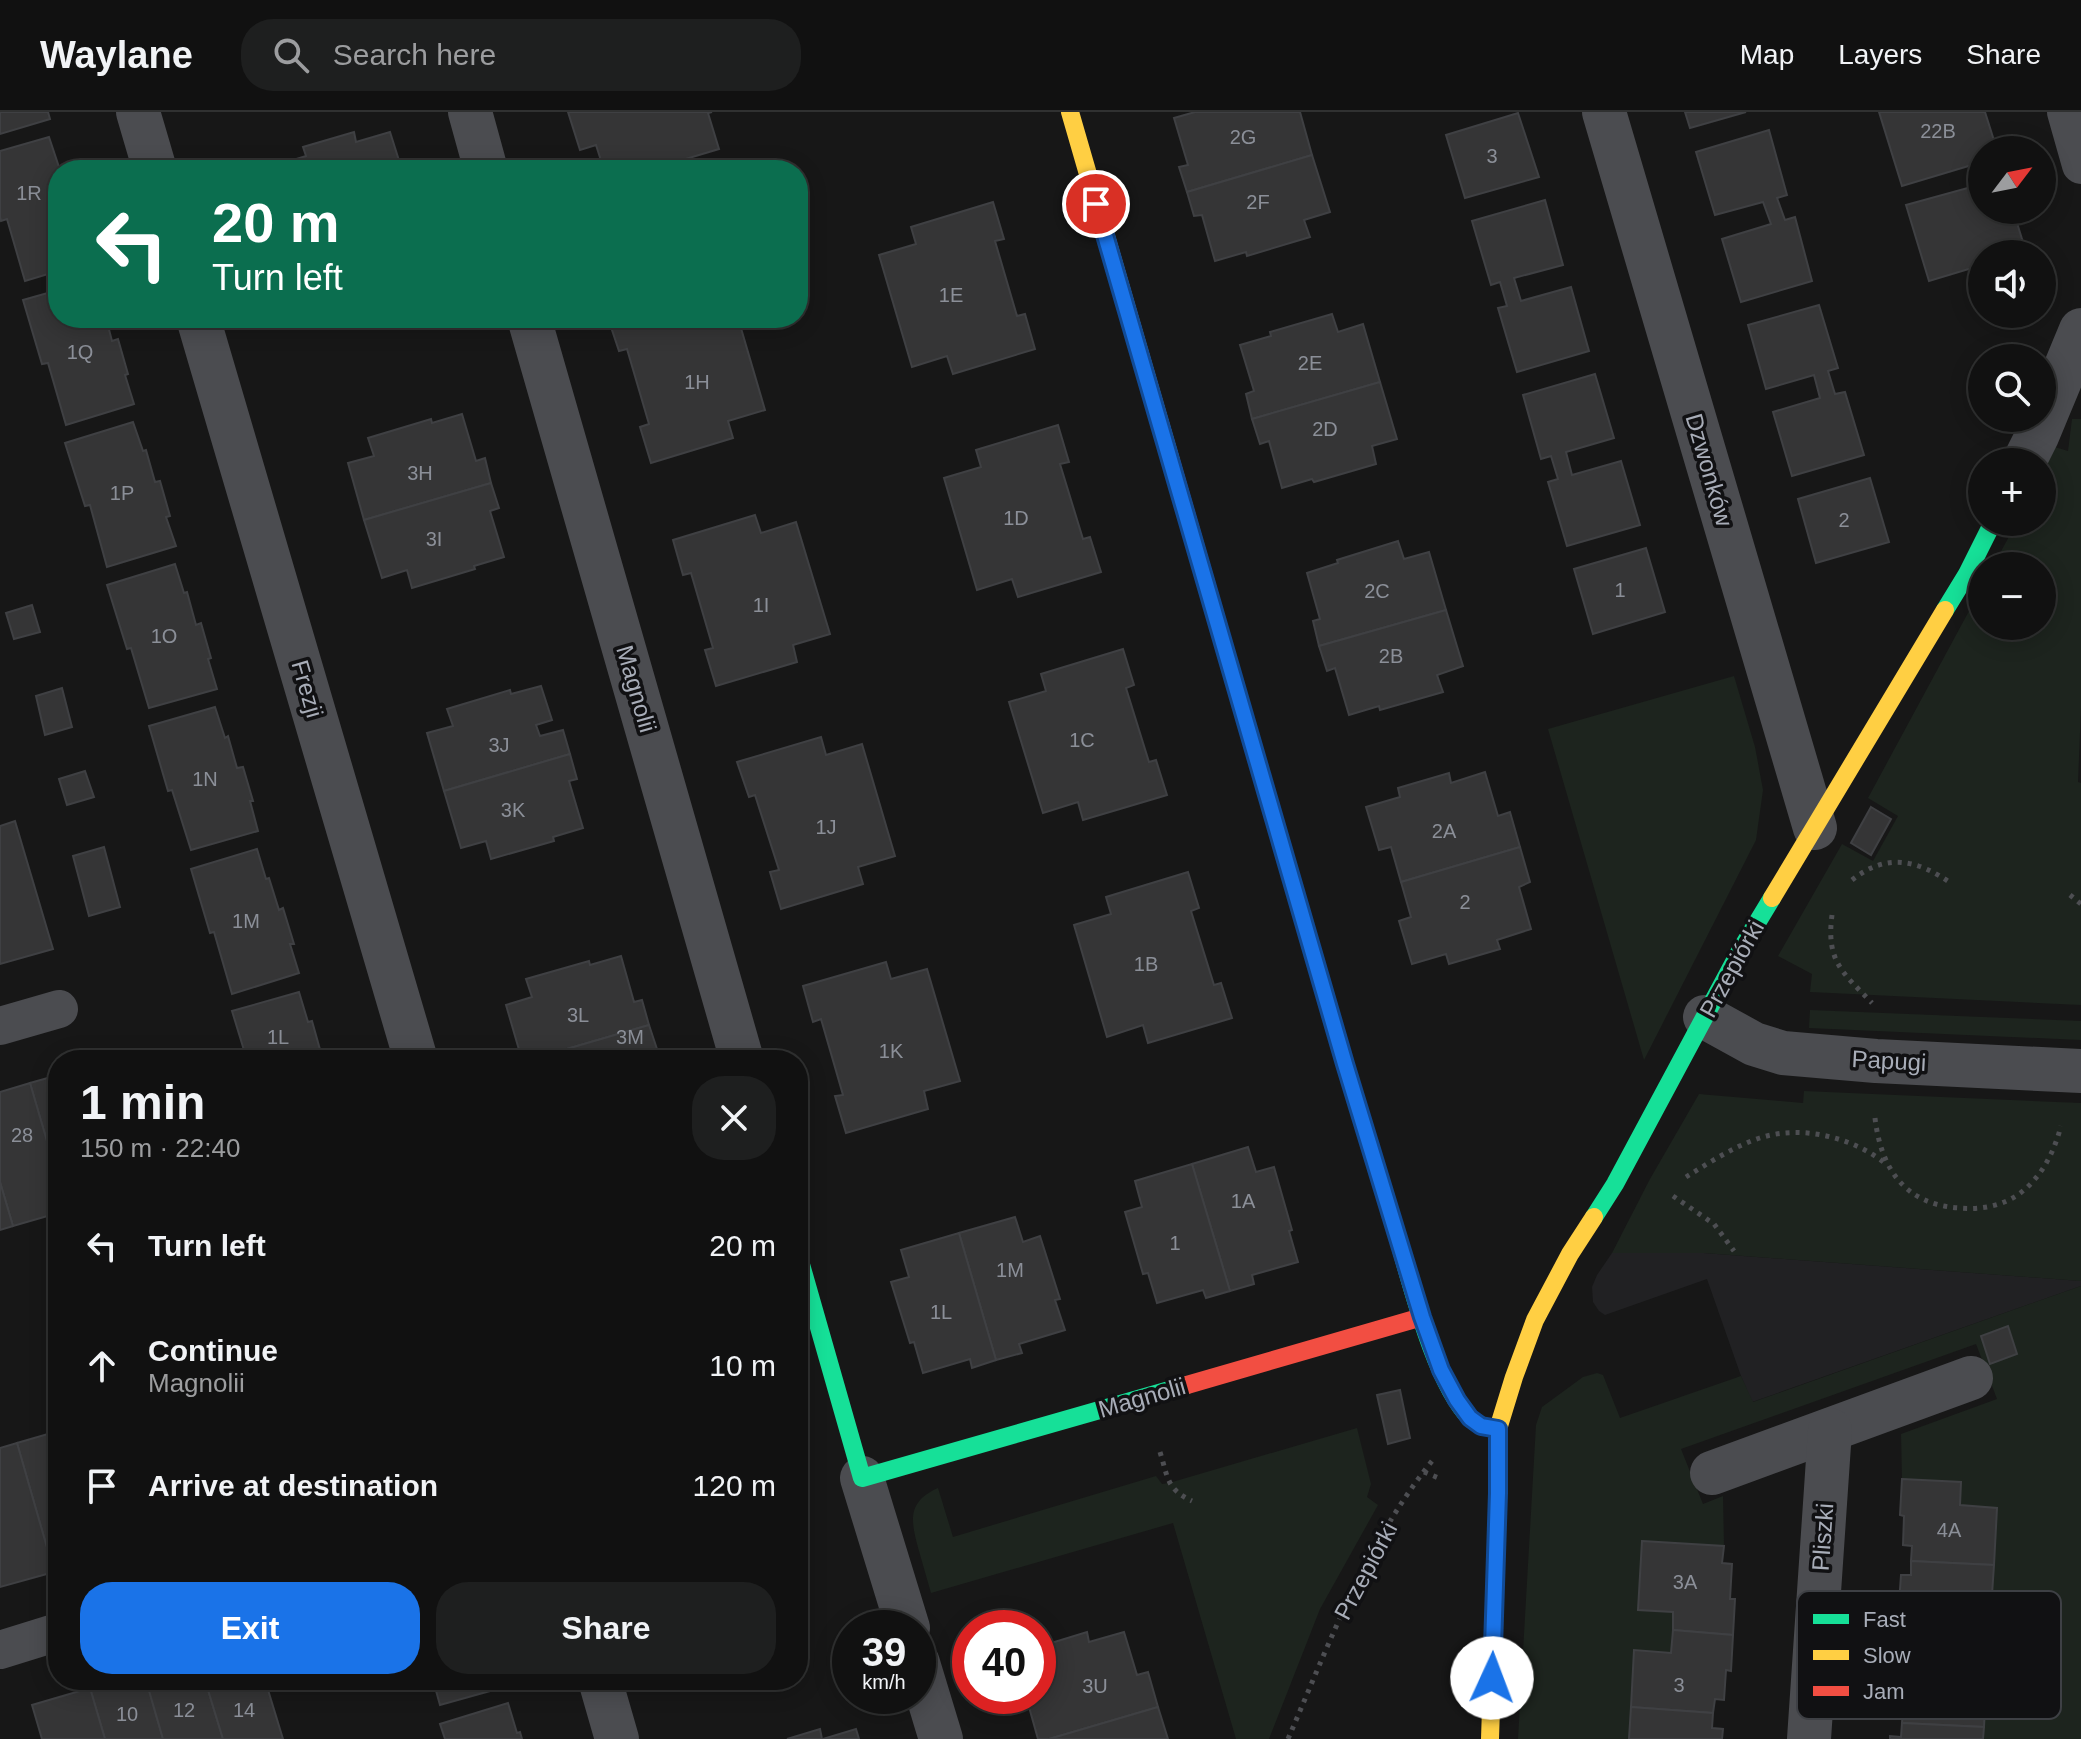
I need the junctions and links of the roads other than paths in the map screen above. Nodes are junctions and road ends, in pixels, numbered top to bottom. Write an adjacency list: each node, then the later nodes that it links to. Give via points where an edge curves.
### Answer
1 (138, 112): 6 (street)
2 (470, 112): 7 (street)
3 (1070, 112): 22 (street)
4 (1604, 112): 14 (street, Dzwonków)
5 (2066, 112): 8 (lane)
6 (152, 160)
7 (483, 160)
8 (2081, 165)
9 (201, 328): 18 (street, Frezji)
10 (532, 328): 19 (street, Magnolii)
11 (2081, 330): 12 (street)
12 (2031, 448)
13 (1986, 536): 14 (street, Przepiórki)
14 (1815, 828): 16 (street, Przepiórki)
15 (59, 1009): 17 (lane)
16 (1705, 1017): 20 (street, Papugi, via 1765,1048 1807,1055); 24 (street, Przepiórki, via 1535,1320)
17 (0, 1026)
18 (413, 1050)
19 (739, 1050)
20 (2075, 1071)
21 (808, 1289): 27 (street)
22 (1422, 1317): 24 (street, via 1457,1400 1481,1426); 27 (street, Magnolii)
23 (1971, 1378): 25 (street)
24 (1498, 1429): 37 (street, Przepiórki)
25 (1830, 1430): 26 (street); 28 (street, Pliszki)
26 (1712, 1473)
27 (862, 1478): 29 (street)
28 (1819, 1591)
29 (902, 1610)
30 (48, 1635): 31 (lane)
31 (0, 1650)
32 (603, 1690): 35 (street)
33 (933, 1714): 36 (street)
34 (1810, 1719): 38 (street, Pliszki)
35 (617, 1739)
36 (941, 1739)
37 (1490, 1739)
38 (1809, 1739)

